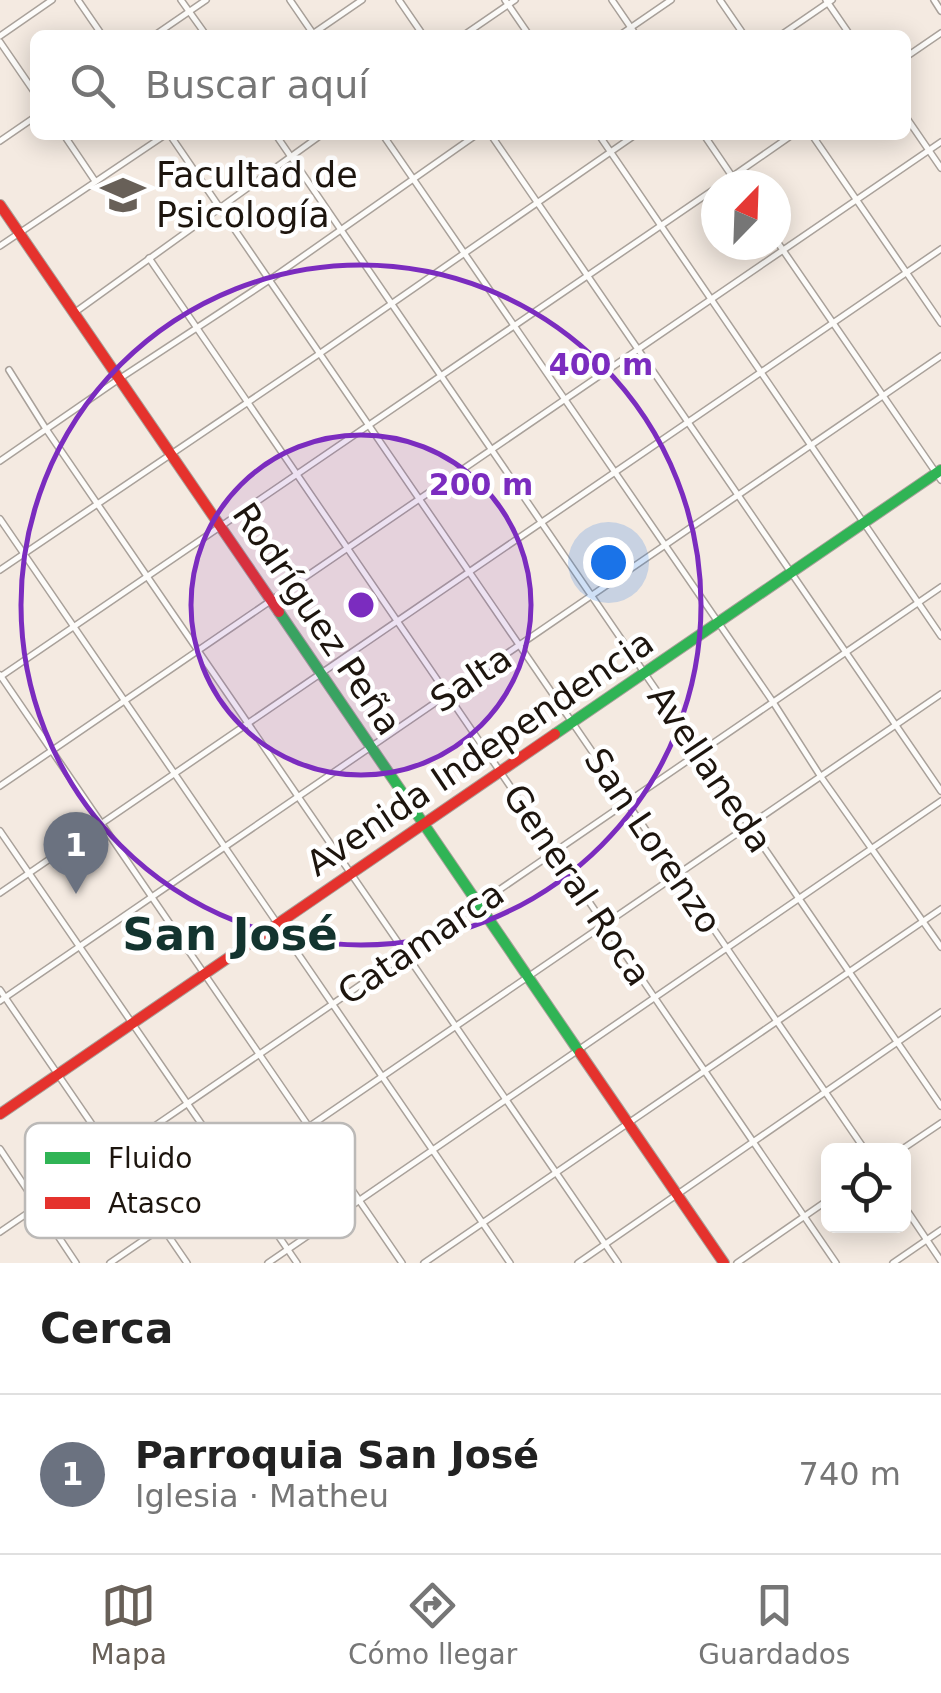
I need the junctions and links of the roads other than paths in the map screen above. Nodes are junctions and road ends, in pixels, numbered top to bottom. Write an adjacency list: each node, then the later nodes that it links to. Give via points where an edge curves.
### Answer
1 (52, 0): 31 (street)
2 (78, 0): 18 (street)
3 (182, 0): 16 (street)
4 (206, 0): 16 (street)
5 (290, 0): 21 (street)
6 (362, 0): 22 (street)
7 (398, 0): 23 (street)
8 (515, 0): 14 (street)
9 (612, 0): 17 (street)
10 (671, 0): 17 (street)
11 (720, 0): 27 (street)
12 (934, 0): 15 (street)
13 (829, 1): 28 (street); 29 (street)
14 (507, 2): 24 (street); 25 (street)
15 (941, 10)
16 (190, 12): 19 (street); 20 (street)
17 (631, 28): 26 (street)
18 (99, 30)
19 (163, 30)
20 (203, 30)
21 (309, 30)
22 (318, 30)
23 (419, 30)
24 (471, 30)
25 (527, 30)
26 (628, 30)
27 (741, 30)
28 (788, 30)
29 (847, 30)
30 (941, 33): 32 (street)
31 (0, 39): 33 (street)
32 (911, 54)
33 (30, 85)
34 (30, 120): 49 (street)
35 (911, 124): 51 (street)
36 (67, 140): 58 (street)
37 (159, 140): 58 (street)
38 (170, 140): 63 (street, San Lorenzo)
39 (279, 140): 53 (street, Avellaneda)
40 (314, 140): 53 (street)
41 (386, 140): 57 (street)
42 (469, 140): 57 (street)
43 (494, 140): 61 (street)
44 (602, 140): 52 (street)
45 (628, 140): 52 (street)
46 (707, 140): 55 (street)
47 (785, 140): 56 (street)
48 (815, 140): 60 (street)
49 (0, 141)
50 (941, 142): 51 (street)
51 (929, 150): 54 (street); 60 (street)
52 (610, 152): 61 (street); 64 (street)
53 (290, 156): 63 (street); 65 (street, Avellaneda)
54 (941, 168)
55 (728, 170)
56 (741, 170)
57 (413, 179): 65 (street); 70 (street)
58 (95, 181): 66 (street)
59 (701, 198): 64 (street)
60 (856, 200): 67 (street); 74 (street)
61 (537, 202): 70 (street); 75 (street)
62 (0, 205): 66 (street, Rodríguez Peña)
63 (218, 208): 71 (street); 76 (street, San Lorenzo)
64 (661, 226): 75 (street); 77 (street)
65 (340, 229): 76 (street); 78 (street, Avellaneda)
66 (19, 232): 68 (street); 79 (street, Rodríguez Peña)
67 (791, 245)
68 (0, 246)
69 (941, 248): 74 (street)
70 (464, 252): 78 (street); 82 (street)
71 (149, 258): 79 (street); 83 (street, General Roca)
72 (768, 260): 77 (street)
73 (790, 260): 80 (street)
74 (906, 272): 80 (street); 81 (street)
75 (588, 276): 82 (street); 84 (street)
76 (268, 281): 83 (street); 85 (street, San Lorenzo)
77 (711, 299): 84 (street); 88 (street)
78 (390, 303): 85 (street); 89 (street, Avellaneda)
79 (74, 313): 90 (street, Rodríguez Peña)
80 (833, 322): 88 (street); 91 (street)
81 (941, 323)
82 (514, 326): 89 (street); 92 (street)
83 (196, 329): 90 (street); 93 (street, General Roca)
84 (638, 349): 92 (street); 94 (street)
85 (319, 354): 93 (street); 95 (street, San Lorenzo)
86 (941, 356): 91 (street, Salta)
87 (9, 370): 96 (street)
88 (761, 372): 94 (street); 97 (street)
89 (440, 377): 95 (street); 98 (street, Avellaneda)
90 (119, 379): 96 (street); 99 (street, Rodríguez Peña)
91 (883, 396): 97 (street, Salta); 103 (street)
92 (565, 400): 98 (street); 101 (street)
93 (246, 401): 99 (street); 102 (street, General Roca)
94 (688, 422): 101 (street); 104 (street)
95 (369, 426): 102 (street); 105 (street, San Lorenzo)
96 (46, 429): 100 (street); 106 (street)
97 (811, 445): 104 (street, Salta); 109 (street)
98 (491, 450): 105 (street); 108 (street, Avellaneda)
99 (170, 454): 106 (street); 110 (street, Rodríguez Peña)
100 (0, 461)
101 (614, 472): 108 (street); 111 (street)
102 (296, 474): 110 (street); 112 (street, General Roca)
103 (939, 475): 109 (street, Avenida Independencia)
104 (738, 495): 111 (street, Salta); 116 (street)
105 (419, 499): 112 (street); 115 (street, San Lorenzo)
106 (98, 504): 113 (street); 117 (street)
107 (0, 519): 113 (street)
108 (541, 522): 115 (street); 119 (street, Avellaneda)
109 (864, 523): 116 (street, Avenida Independencia); 121 (street)
110 (220, 526): 117 (street); 120 (street, Rodríguez Peña)
111 (665, 545): 119 (street, Salta); 123 (street)
112 (347, 548): 120 (street); 122 (street, General Roca)
113 (24, 554): 114 (street); 124 (street)
114 (0, 570)
115 (469, 572): 122 (street); 126 (street, San Lorenzo)
116 (791, 573): 123 (street, Avenida Independencia); 128 (street)
117 (147, 576): 124 (street); 127 (street)
118 (941, 587): 121 (street, Catamarca)
119 (592, 596): 126 (street, Salta); 130 (street, Avellaneda)
120 (271, 600): 127 (street); 129 (street, Rodríguez Peña)
121 (918, 602): 125 (street); 128 (street, Catamarca)
122 (397, 621): 129 (street); 133 (street, General Roca)
123 (718, 623): 130 (street, Avenida Independencia); 135 (street)
124 (74, 627): 131 (street); 134 (street)
125 (941, 636)
126 (519, 645): 133 (street, Salta); 137 (street, San Lorenzo)
127 (198, 650): 134 (street); 136 (street)
128 (846, 652): 135 (street, Catamarca); 138 (street)
129 (321, 673): 136 (street); 139 (street, Rodríguez Peña)
130 (645, 674): 137 (street, Avenida Independencia); 141 (street, Avellaneda)
131 (0, 676): 140 (street)
132 (941, 694): 138 (street)
133 (447, 695): 139 (street, Salta); 142 (street, General Roca)
134 (124, 701): 140 (street); 143 (street)
135 (773, 702): 141 (street, Catamarca); 144 (street)
136 (248, 723): 143 (street); 147 (street)
137 (572, 723): 142 (street, Avenida Independencia); 149 (street, San Lorenzo)
138 (896, 725): 144 (street); 146 (street)
139 (371, 747): 147 (street, Salta); 151 (street, Rodríguez Peña)
140 (52, 750): 145 (street); 150 (street)
141 (699, 752): 149 (street, Catamarca); 152 (street, Avellaneda)
142 (500, 772): 151 (street, Avenida Independencia); 156 (street, General Roca)
143 (174, 774): 150 (street); 154 (street)
144 (821, 777): 152 (street); 155 (street)
145 (0, 786)
146 (941, 791)
147 (298, 797): 154 (street, Salta); 158 (street)
148 (941, 801): 155 (street)
149 (627, 802): 156 (street, Catamarca); 159 (street, San Lorenzo)
150 (101, 824): 157 (street); 161 (street)
151 (424, 824): 158 (street, Avenida Independencia); 163 (street, Rodríguez Peña)
152 (749, 826): 159 (street); 162 (street, Avellaneda)
153 (0, 830): 157 (street)
154 (225, 847): 161 (street, Salta); 166 (street)
155 (873, 848): 162 (street); 165 (street)
156 (554, 852): 163 (street, Catamarca); 167 (street, General Roca)
157 (29, 873): 160 (street); 168 (street)
158 (351, 874): 166 (street, Avenida Independencia); 171 (street)
159 (677, 875): 167 (street); 170 (street, San Lorenzo)
160 (0, 893)
161 (152, 897): 168 (street, Salta); 173 (street)
162 (799, 898): 170 (street); 172 (street, Avellaneda)
163 (479, 904): 171 (street, Catamarca); 174 (street, Rodríguez Peña)
164 (941, 909): 165 (street)
165 (923, 921): 169 (street); 172 (street)
166 (278, 924): 173 (street, Avenida Independencia); 178 (street)
167 (604, 925): 174 (street); 176 (street, General Roca)
168 (80, 946): 177 (street, Salta); 181 (street)
169 (941, 947)
170 (726, 948): 176 (street); 180 (street, San Lorenzo)
171 (406, 954): 178 (street, Catamarca); 182 (street)
172 (849, 972): 180 (street); 183 (street, Avellaneda)
173 (204, 974): 181 (street, Avenida Independencia); 185 (street)
174 (528, 976): 182 (street); 184 (street, Rodríguez Peña)
175 (0, 990): 177 (street)
176 (654, 998): 184 (street); 186 (street, General Roca)
177 (3, 1000): 187 (street)
178 (333, 1004): 185 (street, Catamarca); 188 (street)
179 (941, 1012): 183 (street)
180 (777, 1021): 186 (street); 189 (street, San Lorenzo)
181 (133, 1024): 187 (street, Avenida Independencia); 191 (street)
182 (456, 1026): 188 (street); 190 (street)
183 (898, 1042): 189 (street); 192 (street, Avellaneda)
184 (578, 1050): 190 (street); 199 (street, Rodríguez Peña)
185 (259, 1054): 191 (street, Catamarca); 197 (street)
186 (705, 1070): 199 (street); 201 (street, General Roca)
187 (58, 1075): 193 (street, Avenida Independencia); 194 (street)
188 (382, 1077): 198 (street); 205 (street)
189 (825, 1092): 201 (street); 202 (street, San Lorenzo)
190 (506, 1100): 205 (street); 206 (street)
191 (188, 1103): 195 (street, Catamarca); 196 (street)
192 (941, 1106)
193 (0, 1114)
194 (91, 1123)
195 (159, 1123)
196 (201, 1123)
197 (306, 1123)
198 (315, 1123)
199 (628, 1123): 206 (street); 209 (street, Rodríguez Peña)
200 (941, 1123): 203 (street)
201 (754, 1142): 209 (street); 214 (street, General Roca)
202 (860, 1143)
203 (911, 1143)
204 (0, 1149): 207 (street)
205 (432, 1150): 210 (street); 216 (street)
206 (556, 1173): 216 (street); 225 (street)
207 (25, 1186)
208 (355, 1194): 210 (street)
209 (677, 1194): 225 (street); 238 (street, Rodríguez Peña)
210 (359, 1200): 211 (street); 233 (street)
211 (355, 1203)
212 (821, 1205): 214 (street)
213 (25, 1215): 218 (street, Catamarca)
214 (804, 1217): 239 (street); 240 (street, General Roca)
215 (911, 1217): 224 (street)
216 (483, 1223): 234 (street); 235 (street)
217 (941, 1230): 224 (street)
218 (0, 1232)
219 (59, 1238): 228 (street)
220 (146, 1238): 229 (street)
221 (170, 1238): 230 (street)
222 (280, 1238): 226 (street)
223 (304, 1238): 226 (street)
224 (926, 1240): 227 (street); 241 (street)
225 (605, 1244): 236 (street); 237 (street)
226 (288, 1249): 231 (street); 232 (street)
227 (941, 1261)
228 (76, 1263)
229 (110, 1263)
230 (187, 1263)
231 (268, 1263)
232 (297, 1263)
233 (402, 1263)
234 (424, 1263)
235 (510, 1263)
236 (578, 1263)
237 (618, 1263)
238 (724, 1263)
239 (737, 1263)
240 (836, 1263)
241 (893, 1263)

